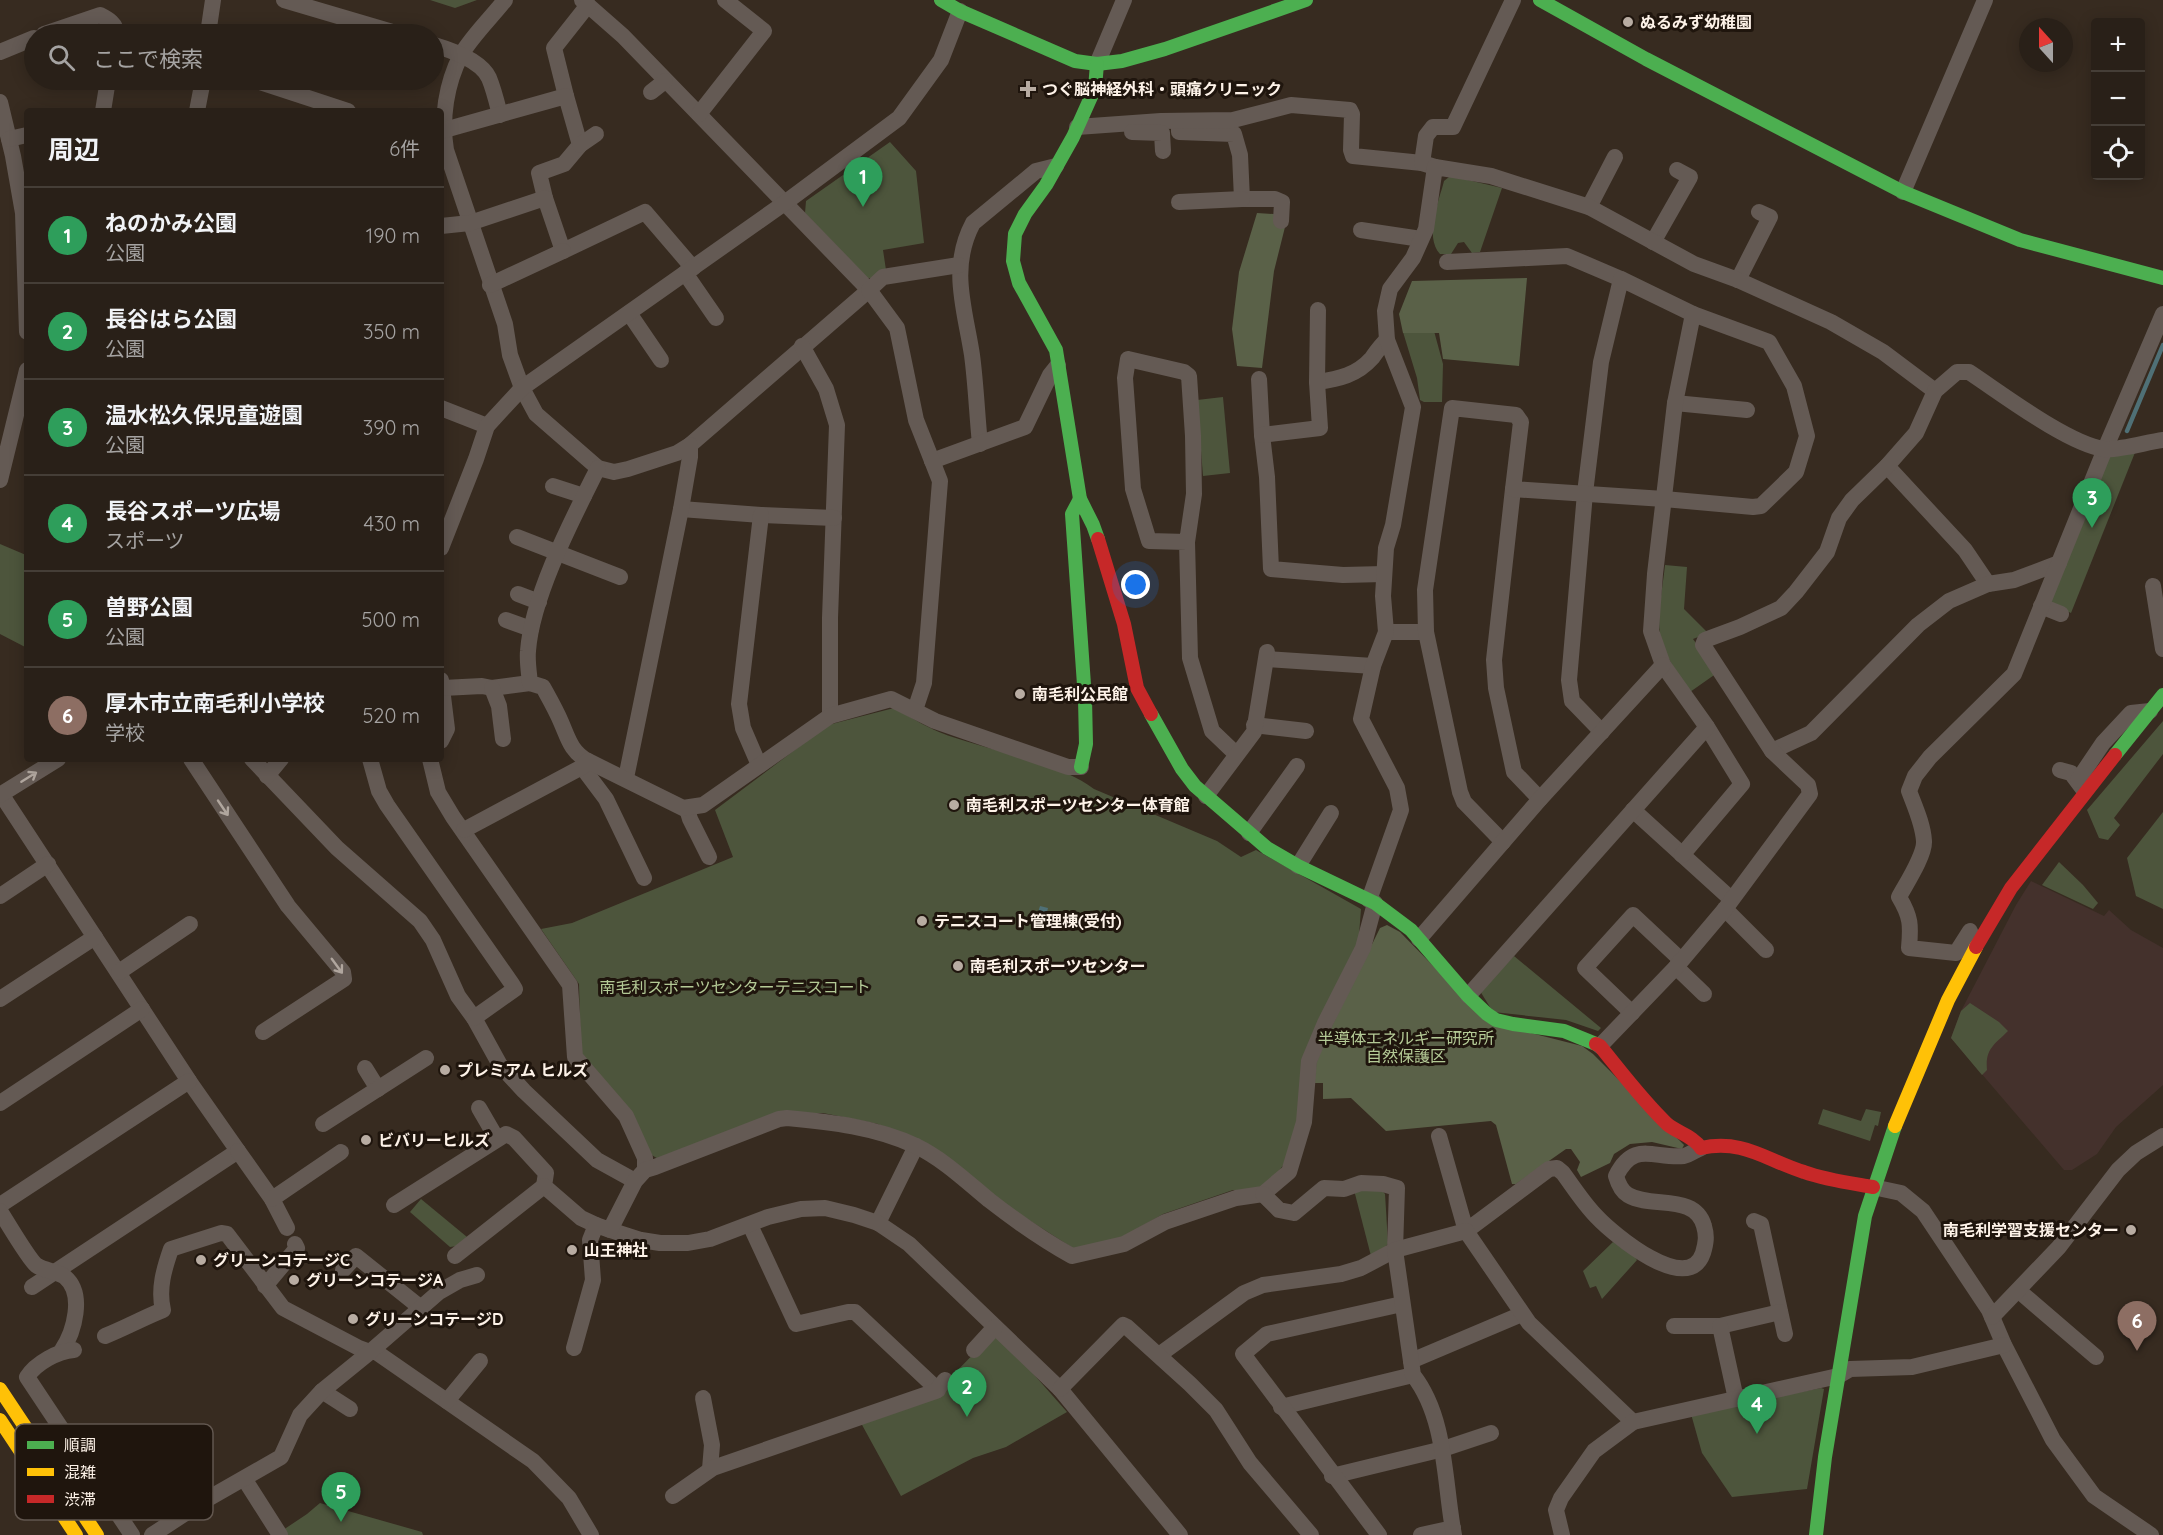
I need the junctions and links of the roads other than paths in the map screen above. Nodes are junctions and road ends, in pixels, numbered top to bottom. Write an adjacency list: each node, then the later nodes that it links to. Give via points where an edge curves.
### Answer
1 (213, 0): 15 (street)
2 (284, 0): 16 (street)
3 (505, 0): 20 (street)
4 (725, 0): 32 (street, via 764,31)
5 (941, 0): 12 (street)
6 (1124, 0): 21 (street)
7 (1306, 0): 21 (street, via 1154,52)
8 (1513, 0): 46 (street, via 1453,127 1433,127 1426,136)
9 (1540, 0): 49 (street)
10 (1985, 0): 49 (street)
11 (585, 2): 22 (street); 27 (street, via 554,48)
12 (960, 11): 21 (street, via 1075,62); 52 (street, via 941,60 899,118)
13 (73, 24): 14 (street, via 100,15)
14 (113, 24)
15 (209, 24)
16 (365, 24)
17 (24, 42): 19 (street)
18 (444, 49): 20 (street)
19 (0, 51)
20 (462, 55): 33 (street, via 488,77); 34 (street, via 448,87)
21 (1097, 64): 37 (street, via 1095,88)
22 (665, 81): 26 (street); 32 (street)
23 (106, 90): 29 (street)
24 (201, 90): 30 (street)
25 (284, 90): 31 (street)
26 (651, 92)
27 (566, 96): 33 (street); 43 (street)
28 (0, 102): 41 (street)
29 (103, 108)
30 (198, 108)
31 (339, 108)
32 (699, 114): 52 (street)
33 (500, 115): 38 (street)
34 (444, 116)
35 (1179, 121): 36 (street); 46 (street, via 1241,119 1291,105 1350,110 1353,156); 51 (street, via 1179,132 1234,134 1240,155)
36 (1110, 124): 37 (street); 44 (street, via 1118,132 1162,133)
37 (1077, 128): 47 (street)
38 (444, 129)
39 (596, 134): 43 (street)
40 (24, 136): 41 (street)
41 (9, 139): 62 (street, via 23,213)
42 (444, 140): 57 (street)
43 (580, 145): 50 (street, via 564,164 539,173)
44 (1163, 151)
45 (1615, 157): 54 (street)
46 (1429, 165): 54 (street, via 1491,177); 60 (street, via 1426,229)
47 (1056, 166): 65 (street, via 1036,171 973,223); 80 (street, via 1015,234 1014,261 1019,283 1056,350)
48 (1690, 176): 61 (street)
49 (1903, 192): 67 (street, via 2020,240)
50 (545, 198): 57 (street); 63 (street)
51 (1242, 199): 53 (street, via 1202,195); 56 (street, via 1282,202)
52 (786, 202): 66 (street); 71 (street)
53 (1179, 202)
54 (1589, 207): 61 (street)
55 (1770, 217): 69 (street)
56 (1281, 221)
57 (470, 223): 58 (street); 70 (street)
58 (444, 226)
59 (1361, 230): 60 (street)
60 (1421, 239): 77 (street, via 1413,258 1390,289 1385,311)
61 (1653, 242): 69 (street, via 1708,271)
62 (24, 243)
63 (563, 251): 66 (street, via 645,213); 70 (street)
64 (1447, 262): 68 (street, via 1567,256)
65 (959, 265): 71 (street, via 883,277); 92 (street)
66 (689, 270): 73 (street); 76 (street)
67 (2163, 278)
68 (1621, 279): 74 (street); 101 (street, via 1601,362)
69 (1738, 280): 85 (street, via 1831,322 1882,352)
70 (490, 285): 84 (street)
71 (869, 290): 78 (street); 95 (street, via 897,328 916,420)
72 (1318, 310): 83 (street)
73 (628, 313): 79 (street); 84 (street)
74 (1693, 314): 86 (street); 104 (street, via 1769,342 1794,386 1807,436 1796,472 1761,506)
75 (2163, 314): 94 (street)
76 (716, 318)
77 (1387, 340): 83 (street, via 1355,373); 113 (street, via 1413,406)
78 (802, 346): 93 (street); 107 (street, via 826,389 837,425)
79 (661, 360)
80 (1058, 365): 92 (street, via 1025,427); 103 (street)
81 (1259, 380): 90 (street)
82 (24, 382): 98 (street)
83 (1317, 382): 90 (street, via 1320,428)
84 (522, 388): 89 (street); 97 (street, via 536,414)
85 (1935, 391): 94 (street, via 1958,372 1969,372 2044,421 2078,440); 96 (street, via 1916,433)
86 (1675, 403): 88 (street); 104 (street)
87 (444, 409): 89 (street)
88 (1739, 413)
89 (488, 426): 109 (street)
90 (1262, 435): 113 (street, via 1270,568 1342,575)
91 (2163, 440): 94 (street)
92 (980, 444): 95 (street)
93 (690, 445): 97 (street, via 628,469 614,472); 105 (street)
94 (2105, 449): 112 (street)
95 (932, 461): 133 (street, via 940,486 924,683)
96 (1887, 466): 115 (street, via 1965,550); 142 (street, via 1852,500 1839,518 1827,552 1781,608 1706,640 1703,645)
97 (598, 468): 102 (street)
98 (0, 480)
99 (553, 486): 102 (street)
100 (1513, 489): 101 (street); 124 (street, via 1521,422 1516,416 1452,408 1425,590); 160 (street, via 1494,660 1496,688 1514,772)
101 (1585, 493): 104 (street); 139 (street, via 1569,680 1572,700)
102 (584, 496): 111 (street)
103 (1080, 499): 153 (street, via 1072,514 1085,699 1086,744); 159 (street, via 1093,525 1124,624 1137,688 1182,769)
104 (1664, 499): 126 (street, via 1651,631)
105 (681, 509): 106 (street); 156 (street)
106 (761, 515): 107 (street); 151 (street, via 739,704 743,728)
107 (834, 518): 135 (street)
108 (517, 537): 111 (street)
109 (444, 540)
110 (1187, 542): 110 (street, via 1194,494 1190,376 1128,359 1125,378 1133,489 1149,541); 143 (street, via 1190,658 1212,731)
111 (558, 554): 114 (street); 118 (street)
112 (2059, 563): 115 (street, via 2014,580); 119 (street)
113 (1384, 574): 123 (street)
114 (611, 579)
115 (1988, 584): 142 (street, via 1949,602 1918,625 1811,733)
116 (2153, 586): 125 (street)
117 (518, 594): 118 (street)
118 (539, 602): 122 (street)
119 (2041, 606): 120 (street); 176 (street, via 2014,674 1930,757 1915,776 1909,792 1925,843 1899,897 1911,922 1909,948 1956,952)
120 (2061, 614)
121 (506, 620): 122 (street)
122 (531, 629): 128 (street)
123 (1386, 632): 124 (street); 127 (street)
124 (1426, 632): 166 (street, via 1460,792 1464,802)
125 (2163, 649)
126 (1663, 665): 137 (street); 139 (street)
127 (1372, 666): 136 (street, via 1267,655); 173 (street, via 1361,719 1397,788 1401,810)
128 (530, 683): 130 (street); 150 (street, via 543,687 572,747)
129 (444, 684): 130 (street)
130 (492, 688): 141 (street, via 500,706)
131 (2163, 695): 134 (street)
132 (444, 702): 140 (street)
133 (915, 710): 135 (street, via 891,699); 153 (street, via 935,721 1068,767)
134 (2150, 711): 157 (street, via 2131,713 2103,743)
135 (830, 716): 151 (street)
136 (1254, 725): 138 (street); 143 (street, via 1254,732)
137 (1707, 727): 162 (street); 167 (street, via 1742,784)
138 (1306, 731)
139 (1602, 732): 160 (street)
140 (444, 735)
141 (503, 739)
142 (1772, 751): 174 (street, via 1808,785 1810,794)
143 (1236, 754): 159 (street)
144 (53, 762): 158 (street, one-way to 144)
145 (193, 762): 188 (street, one-way to 188, via 288,906 343,972 344,979)
146 (254, 762): 155 (street)
147 (279, 762): 155 (street)
148 (371, 762): 187 (street, via 387,805 512,984 514,989)
149 (431, 762): 164 (street, via 438,792)
150 (585, 764): 156 (street); 164 (street); 171 (street)
151 (759, 765): 161 (street, via 710,801)
152 (1297, 766): 165 (street)
153 (1081, 767)
154 (2060, 770): 157 (street, via 2071,774)
155 (267, 777): 187 (street, via 337,848 420,921 433,940 458,996)
156 (626, 778): 161 (street)
157 (2082, 786): 206 (street, via 2011,888 1948,1000 1889,1141)
158 (0, 795): 169 (street)
159 (1206, 796): 165 (street)
160 (1540, 800): 166 (street)
161 (687, 809): 168 (street)
162 (1634, 810): 167 (street); 183 (street)
163 (1331, 813): 170 (street)
164 (464, 830): 204 (street, via 570,985 575,1057 626,1116 645,1158)
165 (1249, 833): 170 (street)
166 (1503, 842): 178 (street)
167 (1682, 855): 174 (street)
168 (709, 858)
169 (48, 864): 172 (street); 177 (street)
170 (1298, 866): 173 (street)
171 (644, 878)
172 (0, 896)
173 (1372, 902): 178 (street); 207 (street, via 1363,948 1309,1061 1304,1122 1289,1172)
174 (1728, 904): 179 (street); 180 (street)
175 (190, 924): 181 (street)
176 (1970, 931)
177 (95, 937): 181 (street); 184 (street)
178 (1419, 939): 183 (street)
179 (1766, 950)
180 (1679, 964): 182 (street); 186 (street); 186 (street, via 1633,915 1585,968)
181 (119, 972): 185 (street)
182 (1704, 994)
183 (1468, 996): 189 (street, via 1496,1020 1564,1031)
184 (0, 999)
185 (142, 1009): 192 (street); 194 (street)
186 (1632, 1013): 189 (street)
187 (474, 1018): 204 (street, via 500,1065 524,1091 597,1160)
188 (263, 1032)
189 (1599, 1046): 201 (street, via 1646,1102 1670,1126)
190 (426, 1058): 193 (street)
191 (365, 1068): 193 (street)
192 (189, 1081): 202 (street); 209 (street)
193 (378, 1089): 196 (street)
194 (0, 1103)
195 (478, 1108): 199 (street)
196 (324, 1124)
197 (1439, 1136): 217 (street)
198 (2163, 1136): 226 (street, via 2118,1170 2059,1247)
199 (497, 1139): 205 (street, via 506,1134 514,1138 546,1173); 210 (street)
200 (916, 1146): 204 (street, via 847,1125 787,1118); 207 (street, via 1028,1230 1072,1256 1124,1244 1165,1222 1236,1197); 213 (street)
201 (1701, 1148): 206 (street, via 1714,1143 1741,1146 1813,1176); 217 (street, via 1686,1156 1640,1153 1623,1162 1616,1176 1628,1195 1697,1212 1707,1238 1702,1257 1692,1267 1675,1269 1620,1238 1596,1217 1557,1168 1549,1169)
202 (238, 1150): 208 (street); 222 (street)
203 (341, 1152): 208 (street)
204 (640, 1175): 216 (street)
205 (543, 1186): 216 (street, via 581,1218); 220 (street)
206 (1874, 1188): 231 (street, via 1901,1193 1923,1211); 245 (street, via 1865,1216)
207 (1263, 1194): 219 (street, via 1279,1210 1294,1213 1324,1188 1397,1183)
208 (272, 1199): 215 (street)
209 (0, 1205)
210 (394, 1205)
211 (0, 1211): 222 (street, via 35,1264)
212 (1754, 1221): 229 (street, via 1761,1224)
213 (878, 1223): 214 (street, via 825,1209 801,1209); 234 (street, via 909,1244)
214 (750, 1225): 216 (street, via 688,1243 641,1240); 261 (street, via 796,1324 855,1312 941,1385)
215 (287, 1228)
216 (603, 1228): 238 (street, via 590,1240 593,1280)
217 (1466, 1231): 219 (street); 230 (street)
218 (295, 1244): 224 (street, via 297,1248)
219 (1395, 1250): 227 (street); 241 (street, via 1341,1274 1263,1286 1244,1293)
220 (455, 1256)
221 (344, 1270): 228 (street, via 351,1251)
222 (52, 1272): 225 (street); 257 (street, via 65,1277 75,1291 68,1350 27,1377)
223 (477, 1275): 228 (street, via 439,1292)
224 (265, 1286): 236 (street, via 226,1234 221,1233 171,1249 162,1277 163,1310); 240 (street, via 283,1308)
225 (32, 1287)
226 (2019, 1291): 231 (street); 242 (street)
227 (1402, 1304): 244 (street); 252 (street, via 1268,1334 1243,1354)
228 (421, 1308): 240 (street)
229 (1780, 1312): 233 (street); 235 (street)
230 (1522, 1314): 244 (street); 255 (street)
231 (1992, 1317): 237 (street)
232 (1674, 1326): 233 (street)
233 (1720, 1326): 250 (street)
234 (995, 1327): 239 (street); 247 (street)
235 (1785, 1334)
236 (105, 1336)
237 (2004, 1345): 245 (street, via 1912,1367 1850,1369); 283 (street, via 2053,1440 2094,1496)
238 (574, 1348)
239 (974, 1350)
240 (370, 1352): 248 (street); 251 (street, via 376,1352)
241 (1159, 1355): 247 (street, via 1123,1325); 271 (street, via 1216,1410 1250,1463)
242 (2096, 1357)
243 (480, 1361): 251 (street)
244 (1412, 1368): 252 (street); 260 (street, via 1434,1417)
245 (1838, 1377): 250 (street); 282 (street)
246 (0, 1389): 256 (street)
247 (1060, 1389): 278 (street)
248 (322, 1391): 253 (street); 263 (street, via 300,1415 281,1457)
249 (703, 1398): 261 (street, via 712,1445)
250 (1736, 1399): 255 (street)
251 (447, 1401): 277 (street, via 533,1461 568,1498)
252 (1281, 1407): 262 (street)
253 (350, 1409)
254 (0, 1420): 259 (street)
255 (1634, 1422): 281 (street, via 1594,1451 1561,1498 1556,1510)
256 (23, 1424)
257 (58, 1424)
258 (1491, 1433): 260 (street)
259 (15, 1443)
260 (1443, 1449): 262 (street); 270 (street)
261 (710, 1469): 265 (street)
262 (1332, 1476): 279 (street)
263 (244, 1480): 264 (street); 276 (street)
264 (213, 1496)
265 (673, 1496)
266 (66, 1520): 272 (street)
267 (87, 1520): 273 (street)
268 (122, 1520): 274 (street)
269 (175, 1520): 275 (street)
270 (1453, 1532): 280 (street)
271 (1306, 1533)
272 (76, 1535)
273 (97, 1535)
274 (132, 1535)
275 (152, 1535)
276 (280, 1535)
277 (591, 1535)
278 (1180, 1535)
279 (1379, 1535)
280 (1421, 1535)
281 (1562, 1535)
282 (1815, 1535)
283 (2151, 1535)

